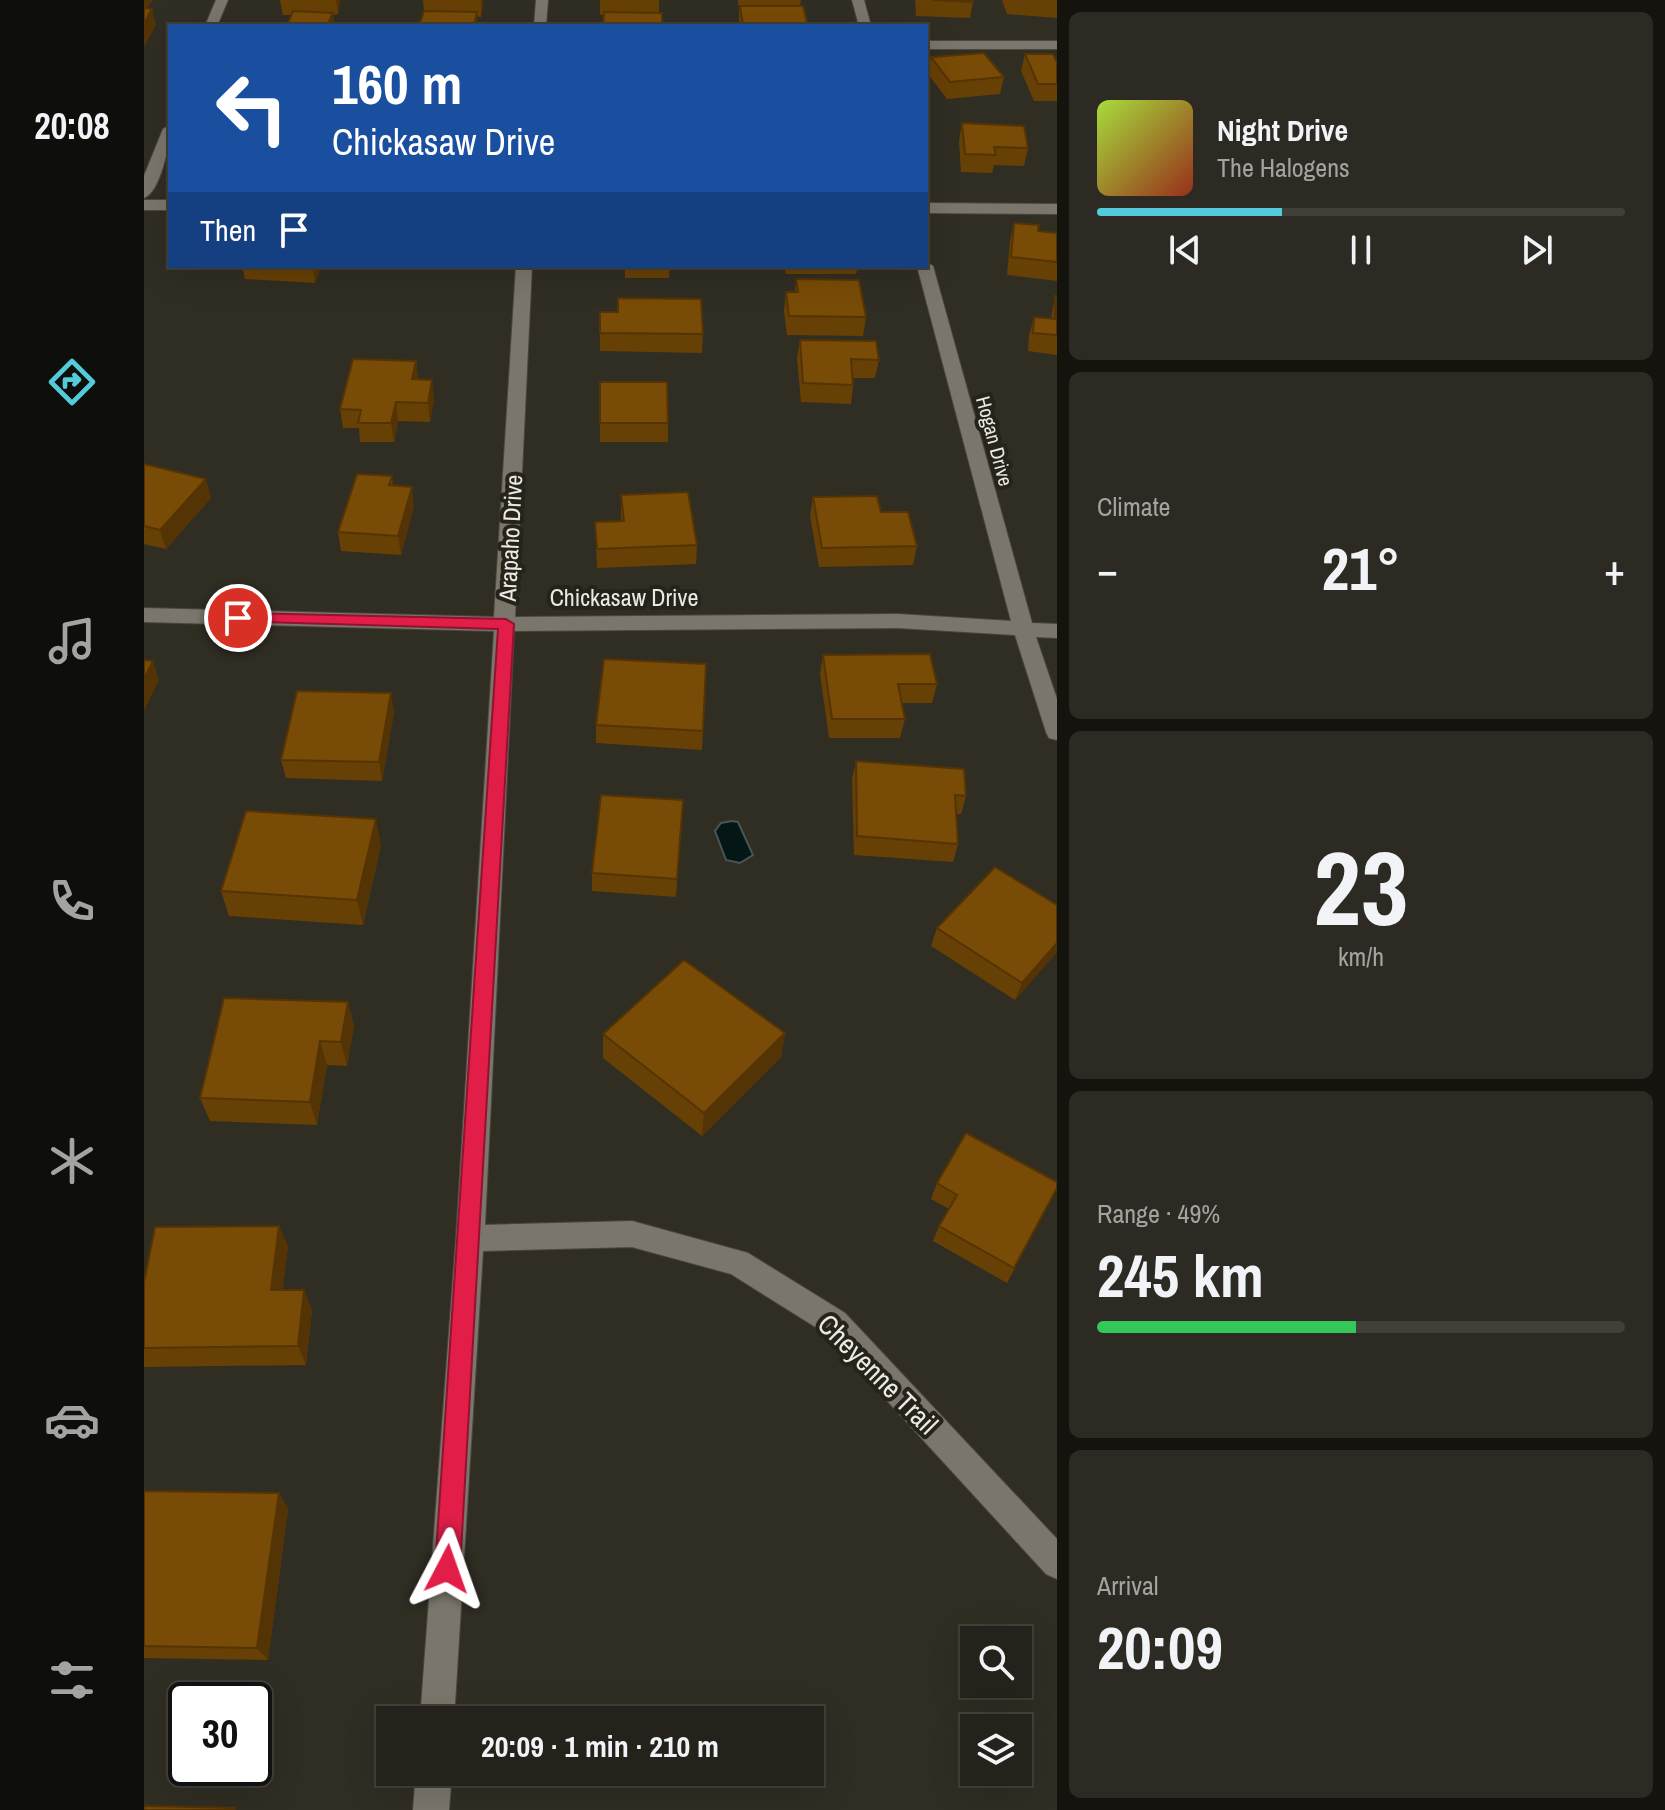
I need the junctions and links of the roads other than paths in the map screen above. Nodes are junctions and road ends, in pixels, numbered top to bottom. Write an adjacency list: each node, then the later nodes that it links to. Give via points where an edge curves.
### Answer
1 (222, 0): 4 (street)
2 (542, 0): 5 (street)
3 (858, 0): 6 (street)
4 (212, 24)
5 (540, 24)
6 (864, 24)
7 (928, 45): 8 (street)
8 (1057, 45)
9 (168, 134): 10 (street)
10 (144, 194)
11 (144, 205): 12 (street)
12 (168, 205)
13 (928, 208): 14 (street)
14 (1057, 209)
15 (524, 268): 18 (street, Arapaho Drive)
16 (926, 268): 19 (street, Hogan Drive)
17 (144, 615): 18 (street, Chickasaw Drive)
18 (506, 624): 19 (street, Chickasaw Drive, via 898,621); 22 (street, Arapaho Drive)
19 (1023, 628): 20 (street, Chickasaw Drive); 21 (street, Hogan Drive)
20 (1057, 631)
21 (1057, 732)
22 (470, 1238): 23 (street, Cheyenne Trail, via 632,1234 738,1262 835,1323); 24 (street, Arapaho Drive)
23 (1057, 1563)
24 (438, 1706)
25 (433, 1786): 26 (street)
26 (431, 1810)

